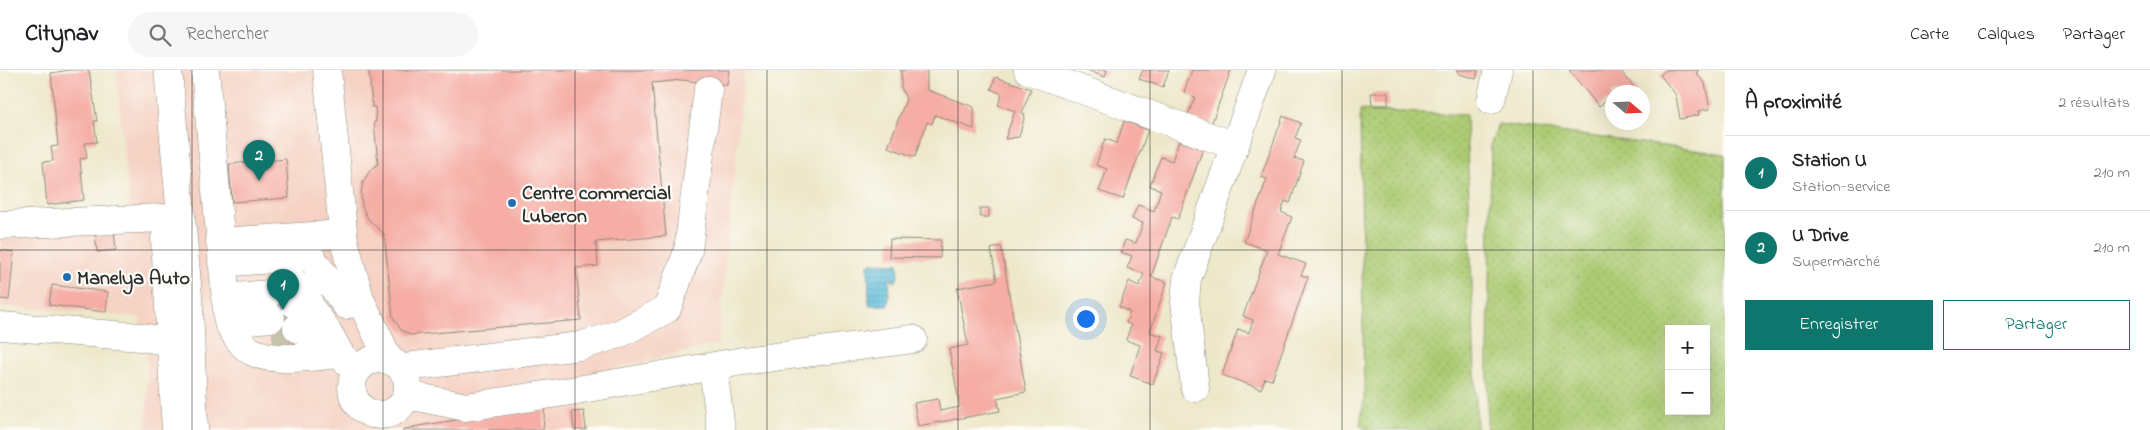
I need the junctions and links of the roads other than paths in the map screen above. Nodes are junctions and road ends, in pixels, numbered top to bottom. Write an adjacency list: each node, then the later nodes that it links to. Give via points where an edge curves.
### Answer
1 (153, 70): 11 (street)
2 (168, 70): 24 (street, via 189,307)
3 (205, 70): 15 (street)
4 (327, 70): 13 (street)
5 (1028, 70): 10 (street)
6 (1262, 70): 10 (street)
7 (1498, 70): 9 (street)
8 (708, 90): 20 (street, via 688,250 667,309 619,334 580,346 414,366)
9 (1490, 100)
10 (1235, 146): 21 (street, via 1187,280 1185,302)
11 (163, 218): 12 (street); 18 (street)
12 (0, 225)
13 (343, 234): 14 (street); 15 (street)
14 (360, 299): 15 (street, via 346,304 310,256); 20 (street)
15 (275, 315): 20 (street); 22 (street, via 352,385 356,402)
16 (0, 326): 18 (street)
17 (913, 339): 19 (street)
18 (171, 342): 23 (street)
19 (713, 367): 20 (street, via 437,412); 25 (street)
20 (401, 376): 22 (street, via 404,403)
21 (1195, 388)
22 (381, 423)
23 (176, 430)
24 (194, 430)
25 (721, 430)

